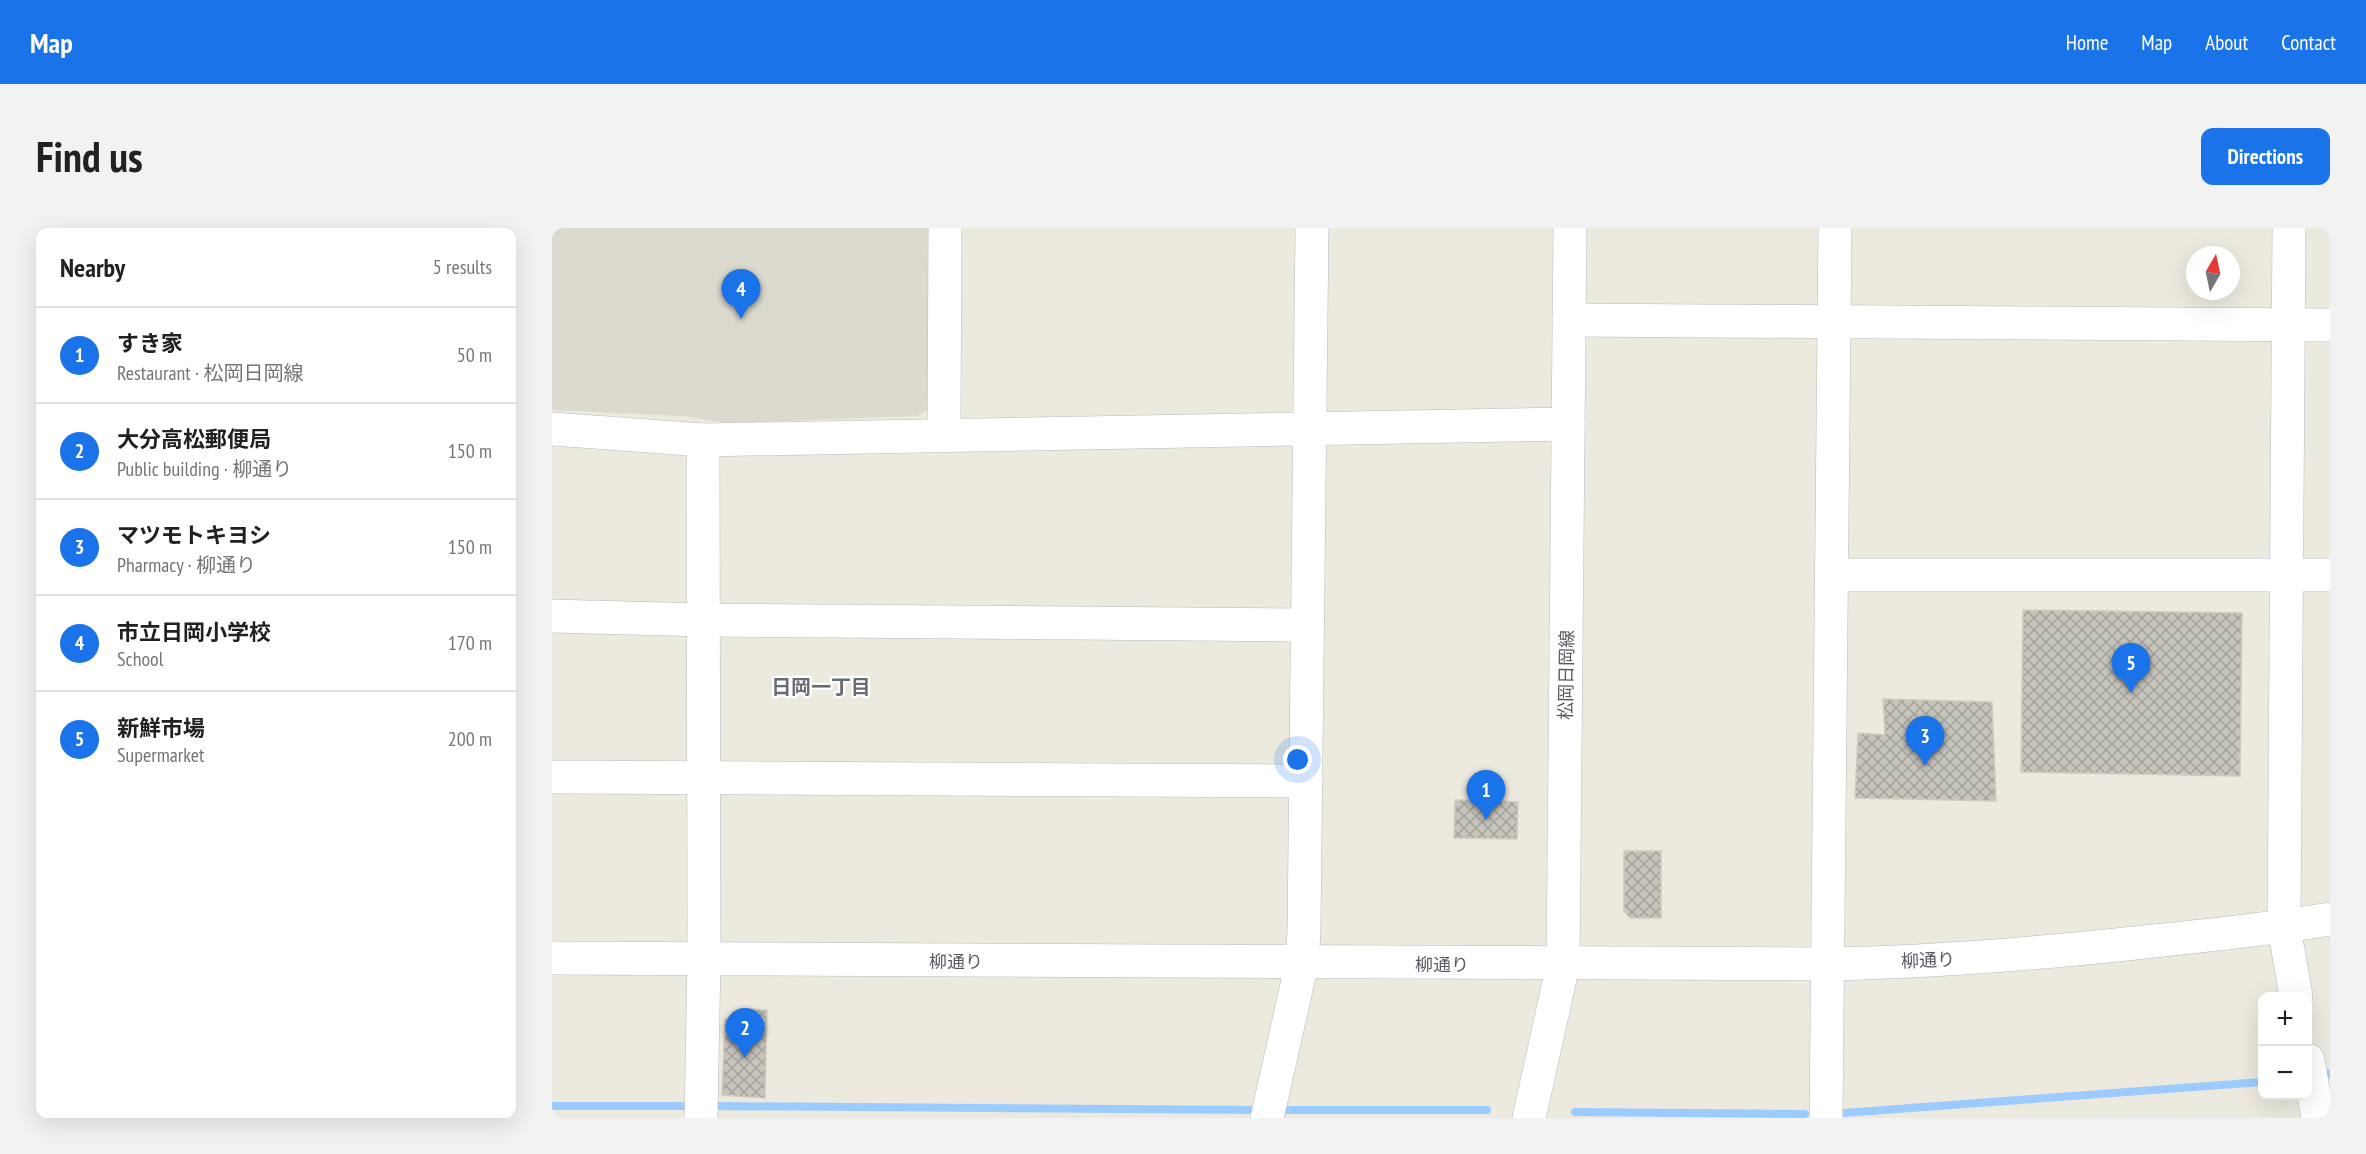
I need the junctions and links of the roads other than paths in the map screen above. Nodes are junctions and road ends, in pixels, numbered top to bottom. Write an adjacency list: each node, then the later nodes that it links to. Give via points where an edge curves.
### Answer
1 (945, 228): 13 (street)
2 (1312, 228): 12 (street)
3 (1570, 228): 6 (street, 松岡日岡線)
4 (1835, 228): 7 (street)
5 (2289, 228): 8 (street)
6 (1569, 320): 7 (street); 10 (street, 松岡日岡線)
7 (1834, 322): 8 (street); 15 (street)
8 (2289, 325): 9 (street); 16 (street)
9 (2330, 325)
10 (1568, 424): 12 (street); 30 (street, 松岡日岡線)
11 (552, 429): 14 (street)
12 (1310, 429): 13 (street); 20 (street)
13 (944, 436): 14 (street)
14 (703, 440): 19 (street)
15 (1832, 575): 16 (street); 29 (street)
16 (2286, 575): 17 (street); 25 (street)
17 (2330, 575)
18 (552, 616): 19 (street)
19 (703, 620): 20 (street); 22 (street)
20 (1308, 625): 23 (street)
21 (552, 777): 22 (street)
22 (704, 778): 23 (street); 27 (street)
23 (1306, 781): 28 (street)
24 (2330, 919): 25 (street, 柳通り)
25 (2284, 927): 29 (street, 柳通り, via 1971,959); 31 (street)
26 (552, 958): 27 (street, 柳通り)
27 (704, 959): 28 (street, 柳通り); 33 (street)
28 (1302, 963): 30 (street, 柳通り); 34 (street)
29 (1828, 964): 30 (street, 柳通り); 36 (street)
30 (1563, 965): 35 (street, 松岡日岡線)
31 (2295, 992)
32 (2312, 1086): 37 (street)
33 (701, 1118)
34 (1267, 1118)
35 (1529, 1118)
36 (1826, 1118)
37 (2318, 1118)

